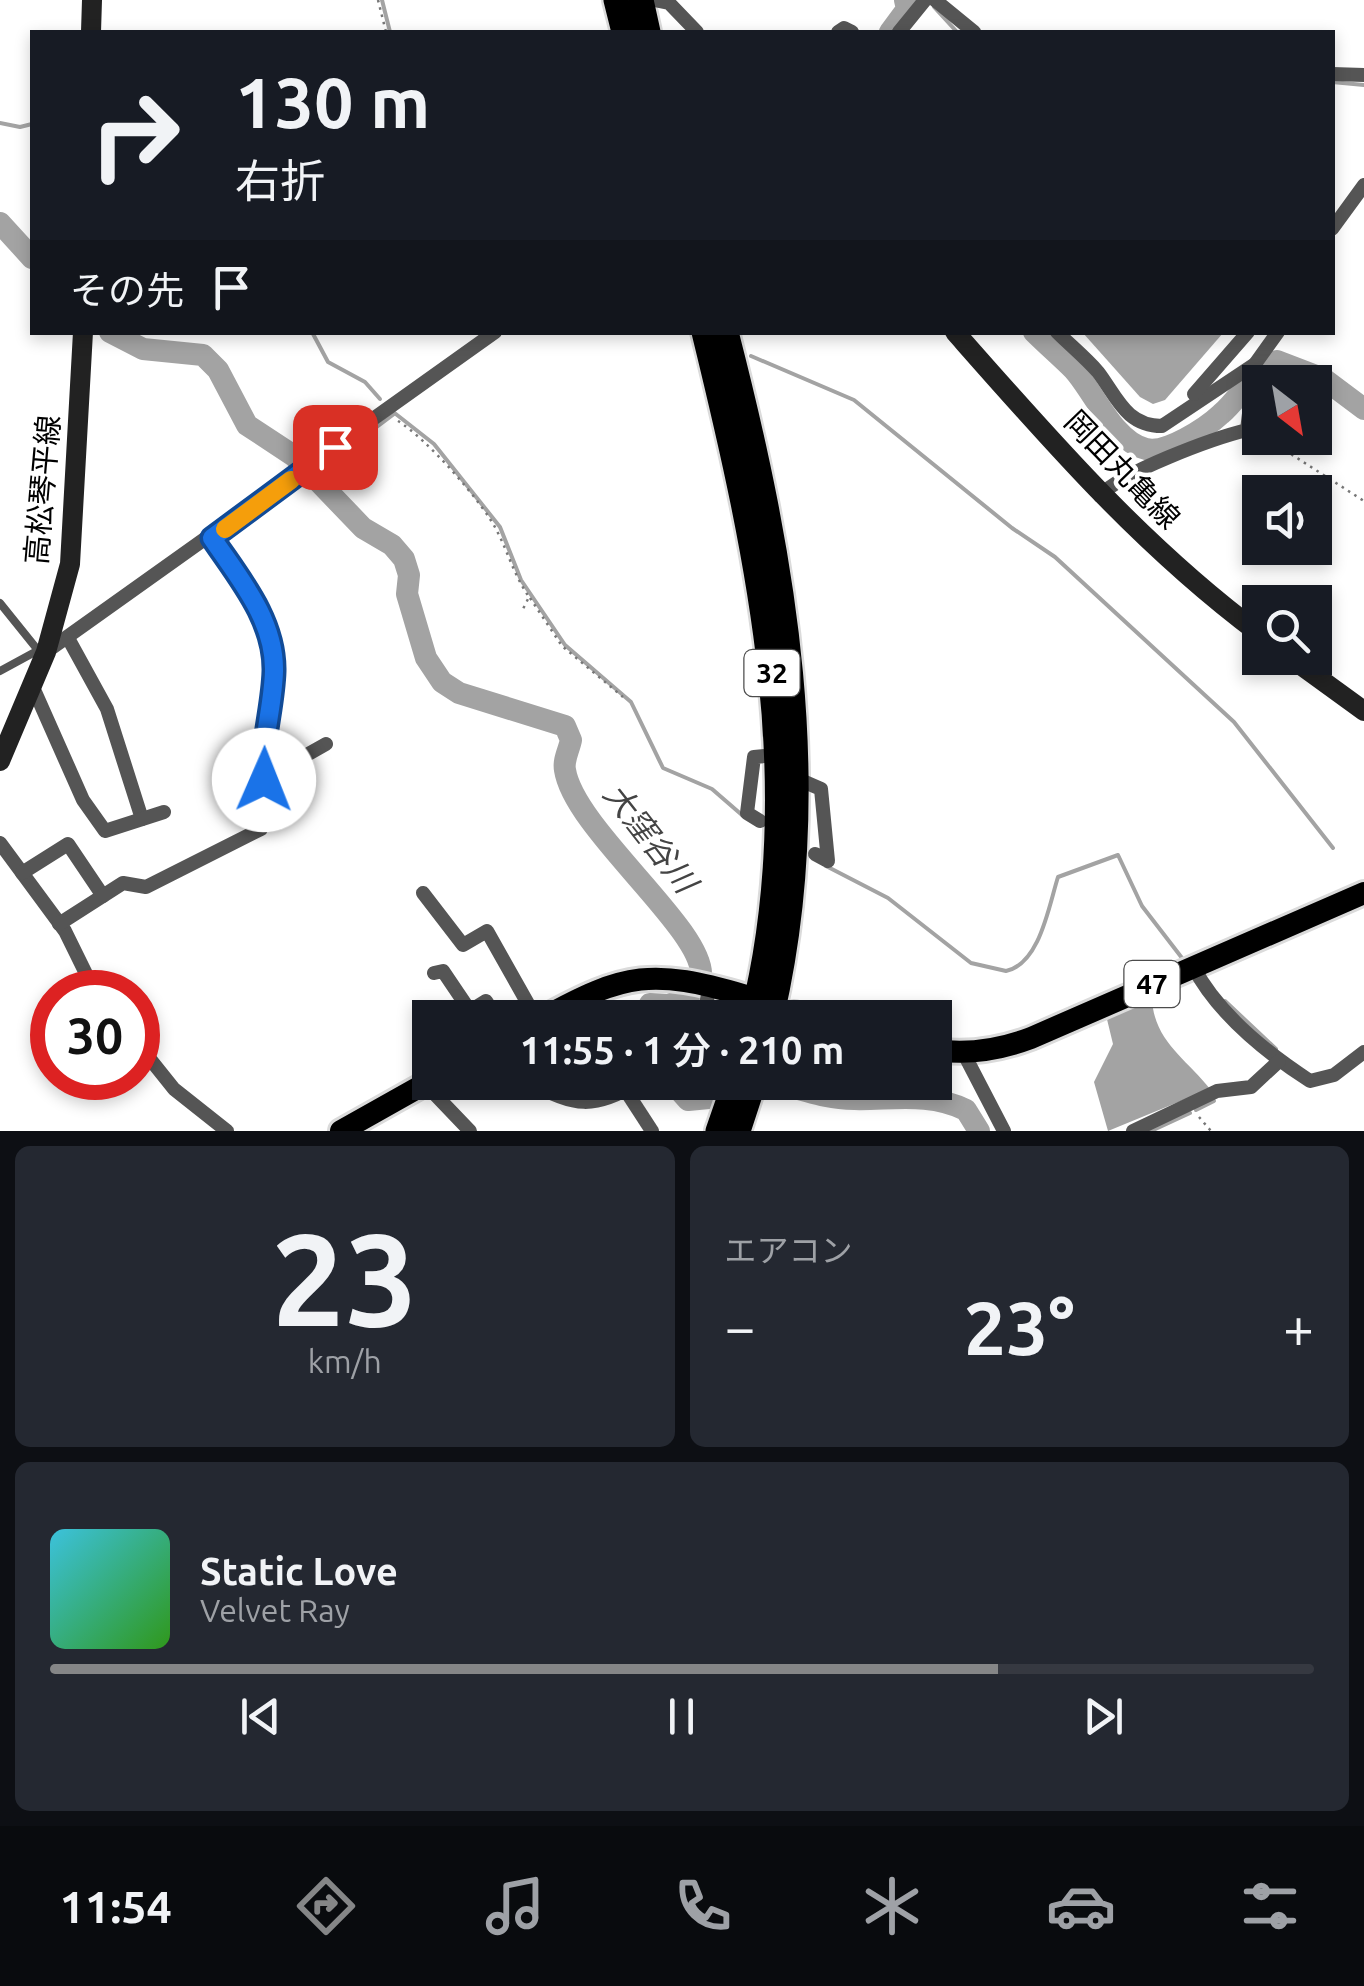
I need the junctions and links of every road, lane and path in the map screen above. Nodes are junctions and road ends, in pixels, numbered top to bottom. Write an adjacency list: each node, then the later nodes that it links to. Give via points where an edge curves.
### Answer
1 (92, 0): 8 (main road)
2 (378, 0): 9 (path)
3 (616, 0): 10 (highway)
4 (641, 0): 11 (highway)
5 (654, 0): 12 (street, via 669,3)
6 (925, 0): 13 (street)
7 (935, 0): 14 (street)
8 (91, 30)
9 (386, 30)
10 (624, 30)
11 (648, 30)
12 (695, 30)
13 (901, 30)
14 (972, 30)
15 (1335, 74): 16 (street)
16 (1364, 76)
17 (1364, 185): 18 (street)
18 (1335, 225)
19 (84, 335): 41 (main road, 高松琴平線, via 70,564)
20 (491, 335): 35 (street)
21 (705, 335): 49 (highway, 32, via 766,618)
22 (727, 335): 50 (highway, 32, via 786,611)
23 (958, 335): 33 (main road, 岡田丸亀線)
24 (1060, 335): 29 (street, via 1134,420 1162,426)
25 (1246, 335): 29 (street)
26 (1276, 335): 27 (street)
27 (1256, 365)
28 (1242, 375): 29 (street)
29 (1191, 404)
30 (392, 417): 36 (path, via 418,434 498,531 505,559)
31 (1242, 432): 33 (street, via 1136,471)
32 (1292, 455): 34 (path)
33 (1100, 496): 39 (main road, 岡田丸亀線)
34 (1364, 501)
35 (212, 538): 40 (street); 51 (street, via 272,636)
36 (529, 597): 38 (path); 45 (path, via 562,646)
37 (0, 603): 41 (lane)
38 (522, 611)
39 (1242, 621)
40 (68, 638): 41 (street); 53 (street, via 107,709)
41 (42, 653): 42 (lane); 44 (main road, 高松琴平線)
42 (0, 670)
43 (1315, 675): 46 (main road)
44 (32, 685): 48 (main road, 高松琴平線); 53 (street, via 83,800 105,832)
45 (623, 697)
46 (1364, 710)
47 (326, 744): 51 (street)
48 (1, 754)
49 (777, 755): 54 (street, via 754,758 747,813); 71 (highway, 32, via 772,915)
50 (798, 778): 56 (street, via 821,789 828,861); 72 (highway, 32)
51 (264, 780): 60 (street, via 268,809 261,829 146,888 123,883)
52 (164, 812): 53 (street)
53 (142, 819)
54 (760, 821)
55 (0, 843): 57 (street)
56 (815, 854)
57 (22, 873): 60 (street, via 68,844); 61 (street)
58 (423, 893): 67 (street, via 464,945 487,931)
59 (1364, 893): 62 (main road, 47)
60 (103, 896): 61 (street)
61 (60, 924): 63 (street)
62 (1193, 966): 75 (main road, 47, via 1032,1038); 76 (street, via 1206,991)
63 (84, 970)
64 (434, 972): 66 (street, via 443,971)
65 (710, 986): 68 (main road, via 684,978 627,980); 69 (street); 70 (main road)
66 (463, 1000)
67 (528, 1000)
68 (574, 1000)
69 (707, 1000)
70 (737, 1000)
71 (750, 1000)
72 (792, 1000)
73 (952, 1052): 75 (main road, 47)
74 (1364, 1052): 76 (street, via 1322,1082)
75 (964, 1054): 92 (street)
76 (1276, 1060): 85 (street, via 1251,1087)
77 (160, 1071): 86 (street)
78 (412, 1091): 87 (main road)
79 (443, 1100): 88 (street)
80 (560, 1100): 81 (street)
81 (595, 1100)
82 (639, 1100): 89 (street)
83 (728, 1100): 90 (highway)
84 (748, 1100): 91 (highway)
85 (1189, 1104): 93 (street); 94 (path)
86 (227, 1131)
87 (341, 1131)
88 (470, 1131)
89 (652, 1131)
90 (718, 1131)
91 (738, 1131)
92 (1004, 1131)
93 (1132, 1131)
94 (1211, 1131)

